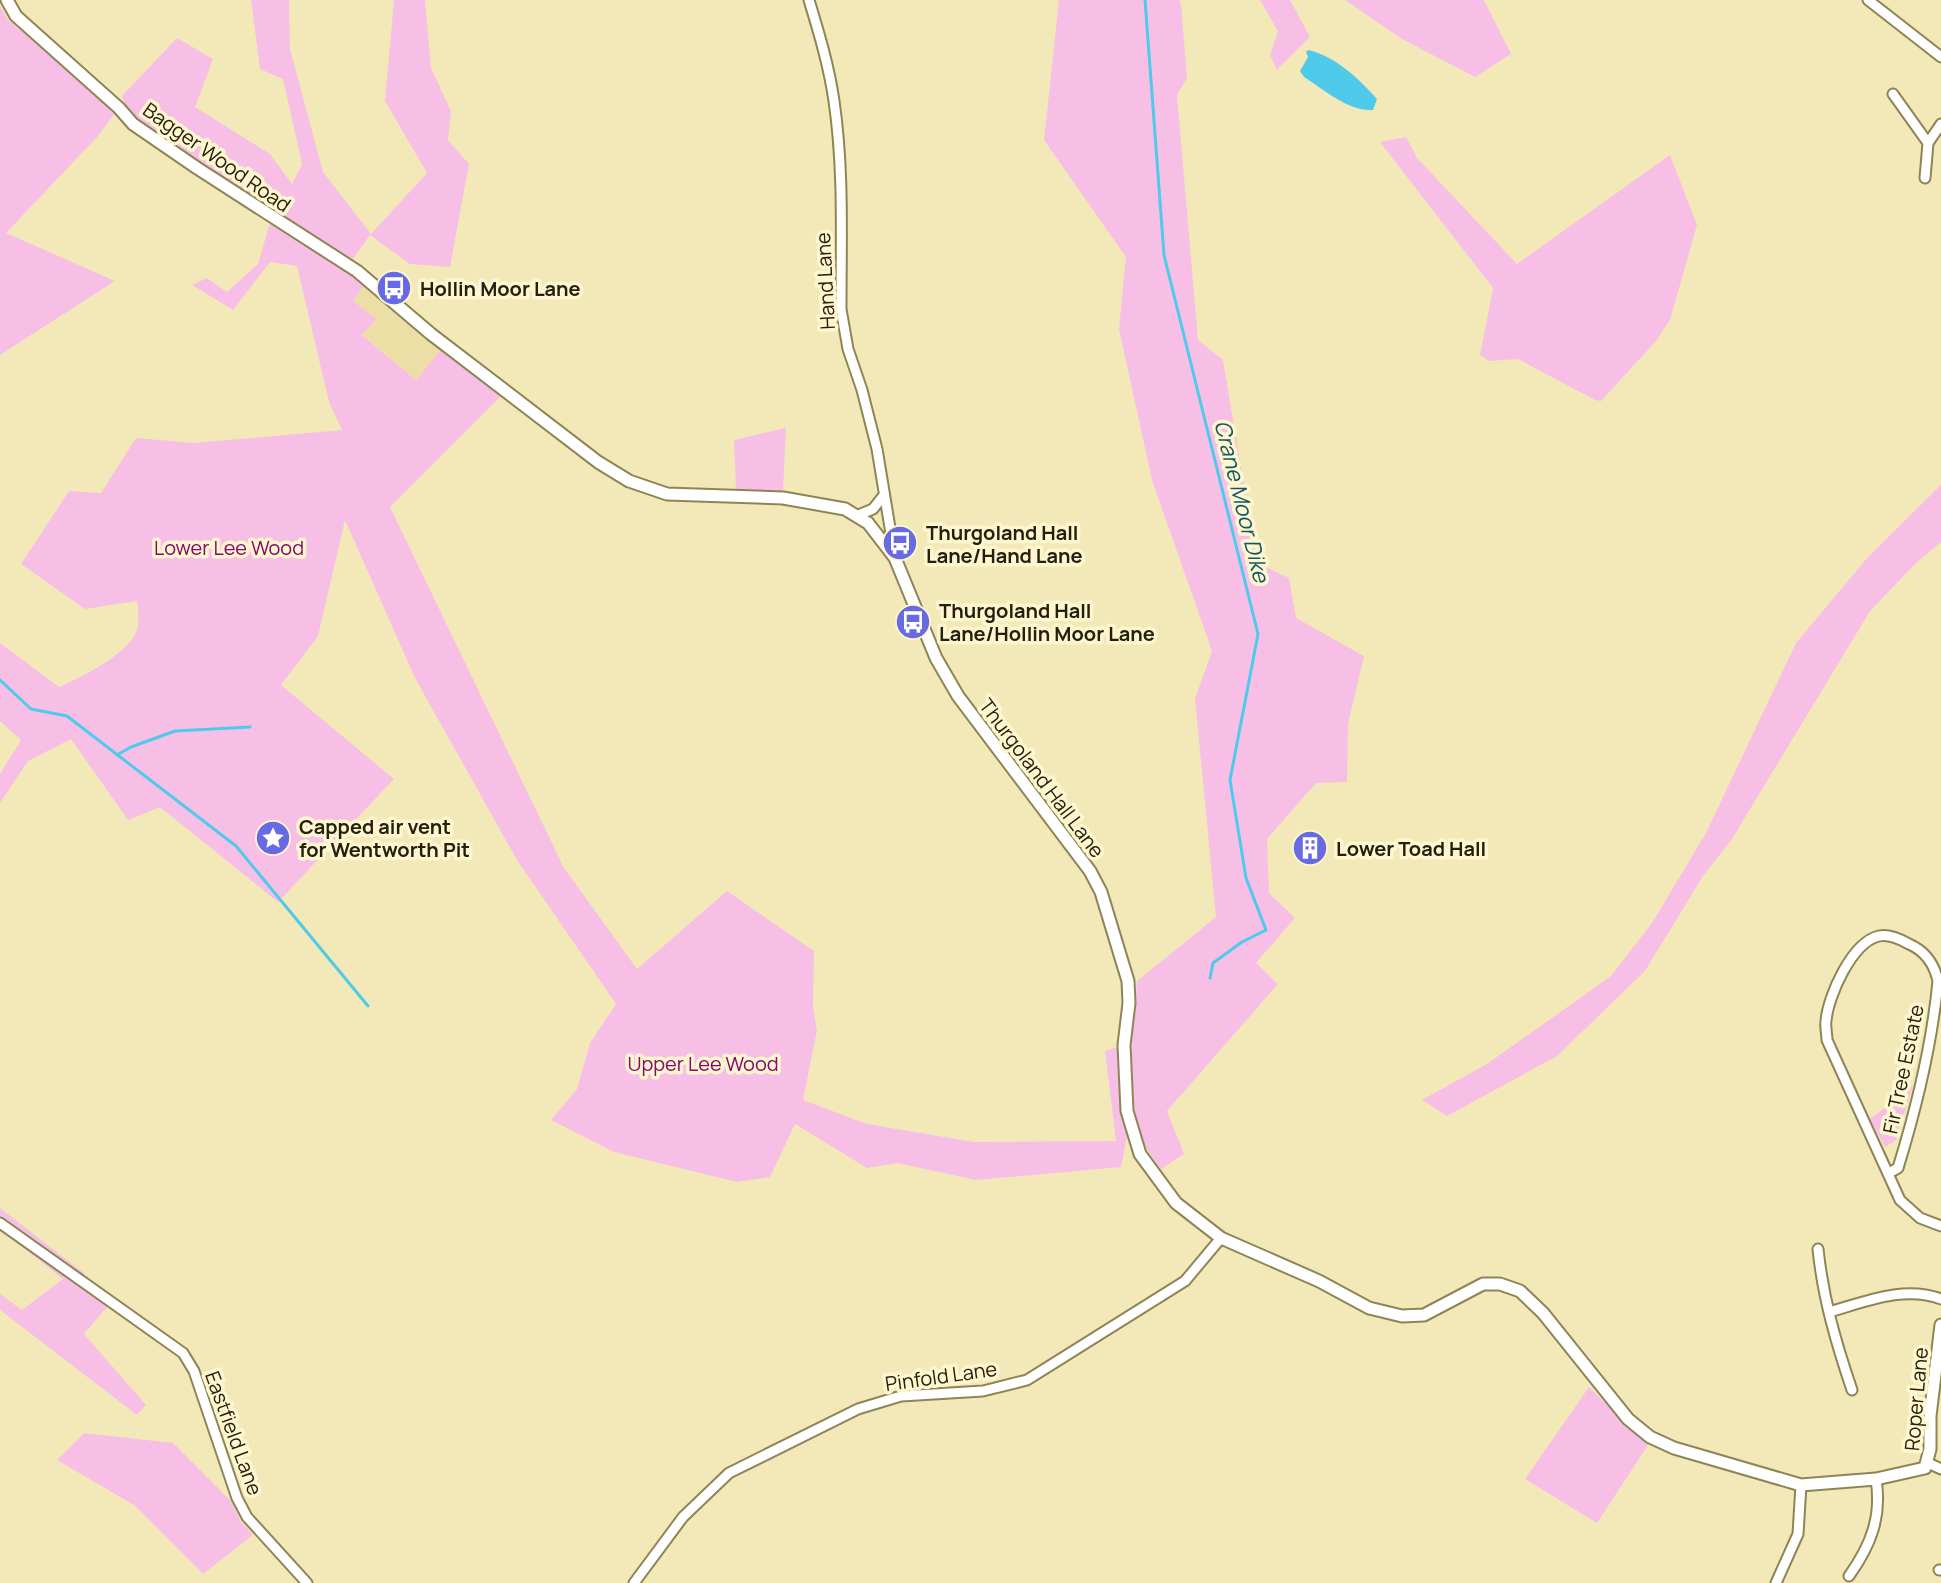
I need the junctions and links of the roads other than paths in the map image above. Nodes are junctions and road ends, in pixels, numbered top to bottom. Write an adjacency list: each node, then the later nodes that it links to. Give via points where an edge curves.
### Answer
1 (7, 0): 10 (street, Bagger Wood Road, via 16,16 133,124 357,271 431,334 629,481 667,494 783,498 845,509)
2 (809, 0): 9 (street, Hand Lane, via 834,102 844,333 869,412)
3 (1868, 0): 4 (street)
4 (1941, 57)
5 (1893, 94): 7 (street)
6 (1941, 124): 7 (street)
7 (1928, 143): 8 (street)
8 (1925, 178)
9 (884, 495): 10 (street, via 873,509); 11 (street, Hand Lane)
10 (856, 516): 11 (street, via 868,523)
11 (895, 558): 15 (street, Thurgoland Hall Lane, via 936,658 958,696 1101,892 1128,981 1127,1111 1140,1154 1176,1203)
12 (1889, 1173): 12 (street, Fir Tree Estate, via 1835,1061 1826,1022 1832,997 1856,952 1881,936 1913,945 1926,955 1938,981 1912,1125 1898,1168); 14 (street, Fir Tree Estate, via 1909,1210)
13 (0, 1223): 26 (street, Eastfield Lane, via 183,1353 247,1517)
14 (1941, 1226)
15 (1221, 1238): 24 (street, Thurgoland Hall Lane, via 1369,1308 1402,1316 1424,1315 1483,1284 1520,1291 1628,1419 1650,1437); 27 (street, Pinfold Lane, via 1185,1281 1027,1380 983,1391 901,1396 858,1409 729,1473 683,1517)
16 (1818, 1249): 18 (street)
17 (1941, 1299): 18 (street, via 1903,1294)
18 (1829, 1312): 20 (street)
19 (1941, 1325): 21 (street, Roper Lane)
20 (1852, 1390)
21 (1928, 1463): 22 (street, Roper Lane); 23 (street, Thurgoland Hall Lane, via 1917,1472)
22 (1941, 1469)
23 (1876, 1479): 24 (street, Thurgoland Hall Lane); 25 (street, via 1877,1519 1867,1550)
24 (1801, 1485): 28 (street, via 1798,1534)
25 (1849, 1576)
26 (307, 1583)
27 (634, 1583)
28 (1776, 1583)

